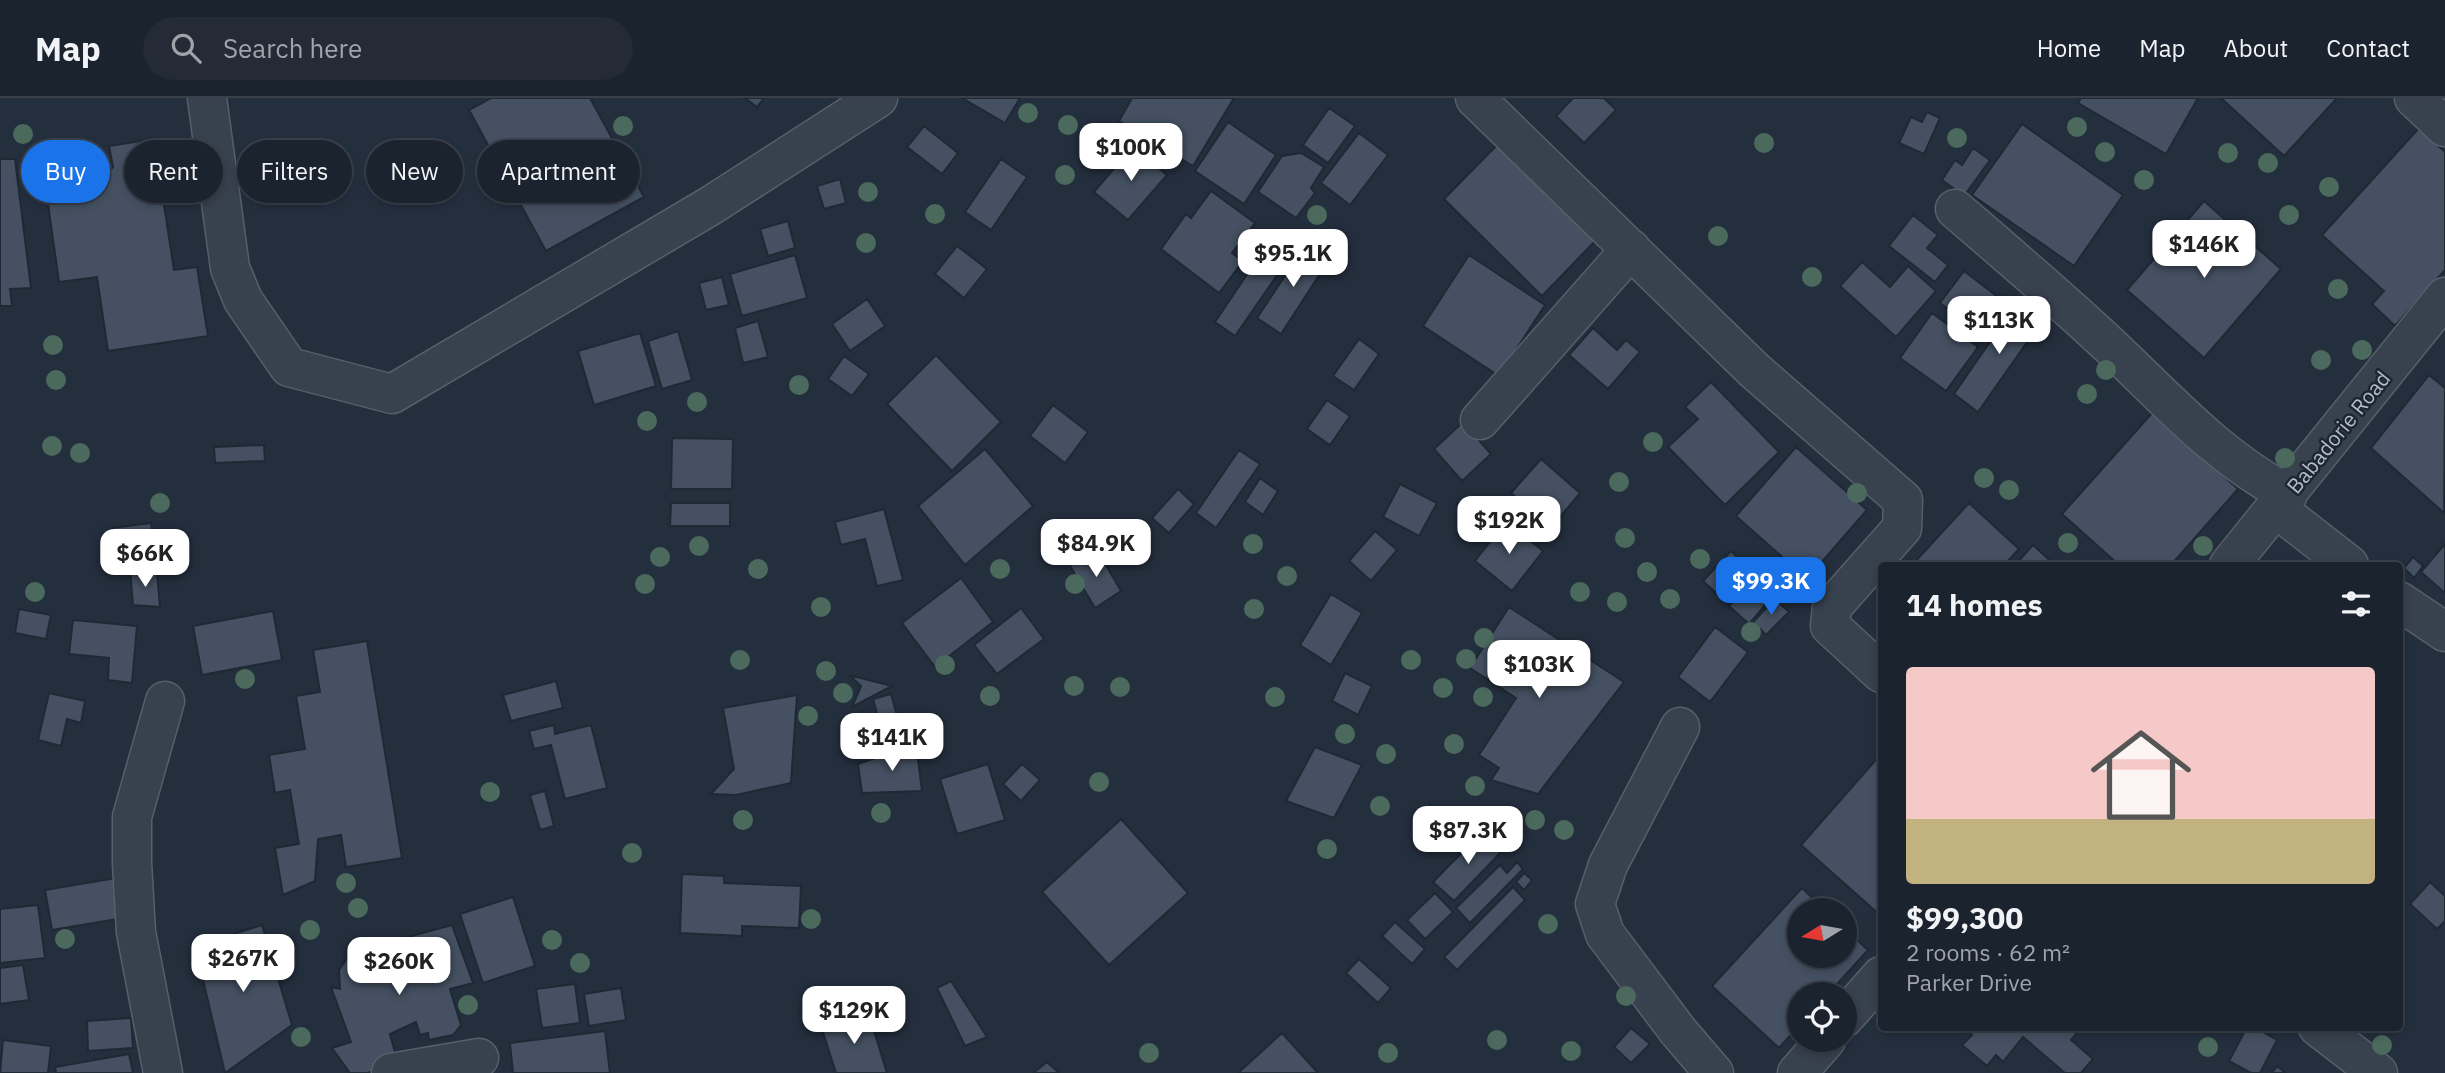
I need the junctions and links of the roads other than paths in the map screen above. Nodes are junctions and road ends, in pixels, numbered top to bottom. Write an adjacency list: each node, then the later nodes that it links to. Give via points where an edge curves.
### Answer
1 (207, 98): 2 (street, via 230,268 243,300 289,367 392,394 710,206)
2 (878, 98)
3 (1475, 98): 7 (street)
4 (2414, 98): 5 (street)
5 (2445, 127)
6 (1955, 209): 10 (street, via 2107,343 2203,436)
7 (1631, 249): 9 (street); 15 (street, via 1754,370 1903,500 1902,528 1832,607 1830,626)
8 (2445, 297): 10 (street, Babadorie Road)
9 (1480, 420)
10 (2282, 501): 11 (street, Babadorie Road); 12 (street)
11 (2231, 562)
12 (2346, 562)
13 (2403, 604): 14 (street)
14 (2445, 632)
15 (1878, 670)
16 (165, 701): 23 (street, via 132,817 136,932)
17 (1681, 727): 25 (street, via 1608,865 1595,904 1605,934)
18 (1878, 979): 19 (street)
19 (1857, 1003)
20 (2323, 1031): 27 (street)
21 (1815, 1052): 26 (street)
22 (480, 1058): 24 (street)
23 (163, 1073)
24 (391, 1073)
25 (1714, 1073)
26 (1797, 1073)
27 (2378, 1073)

